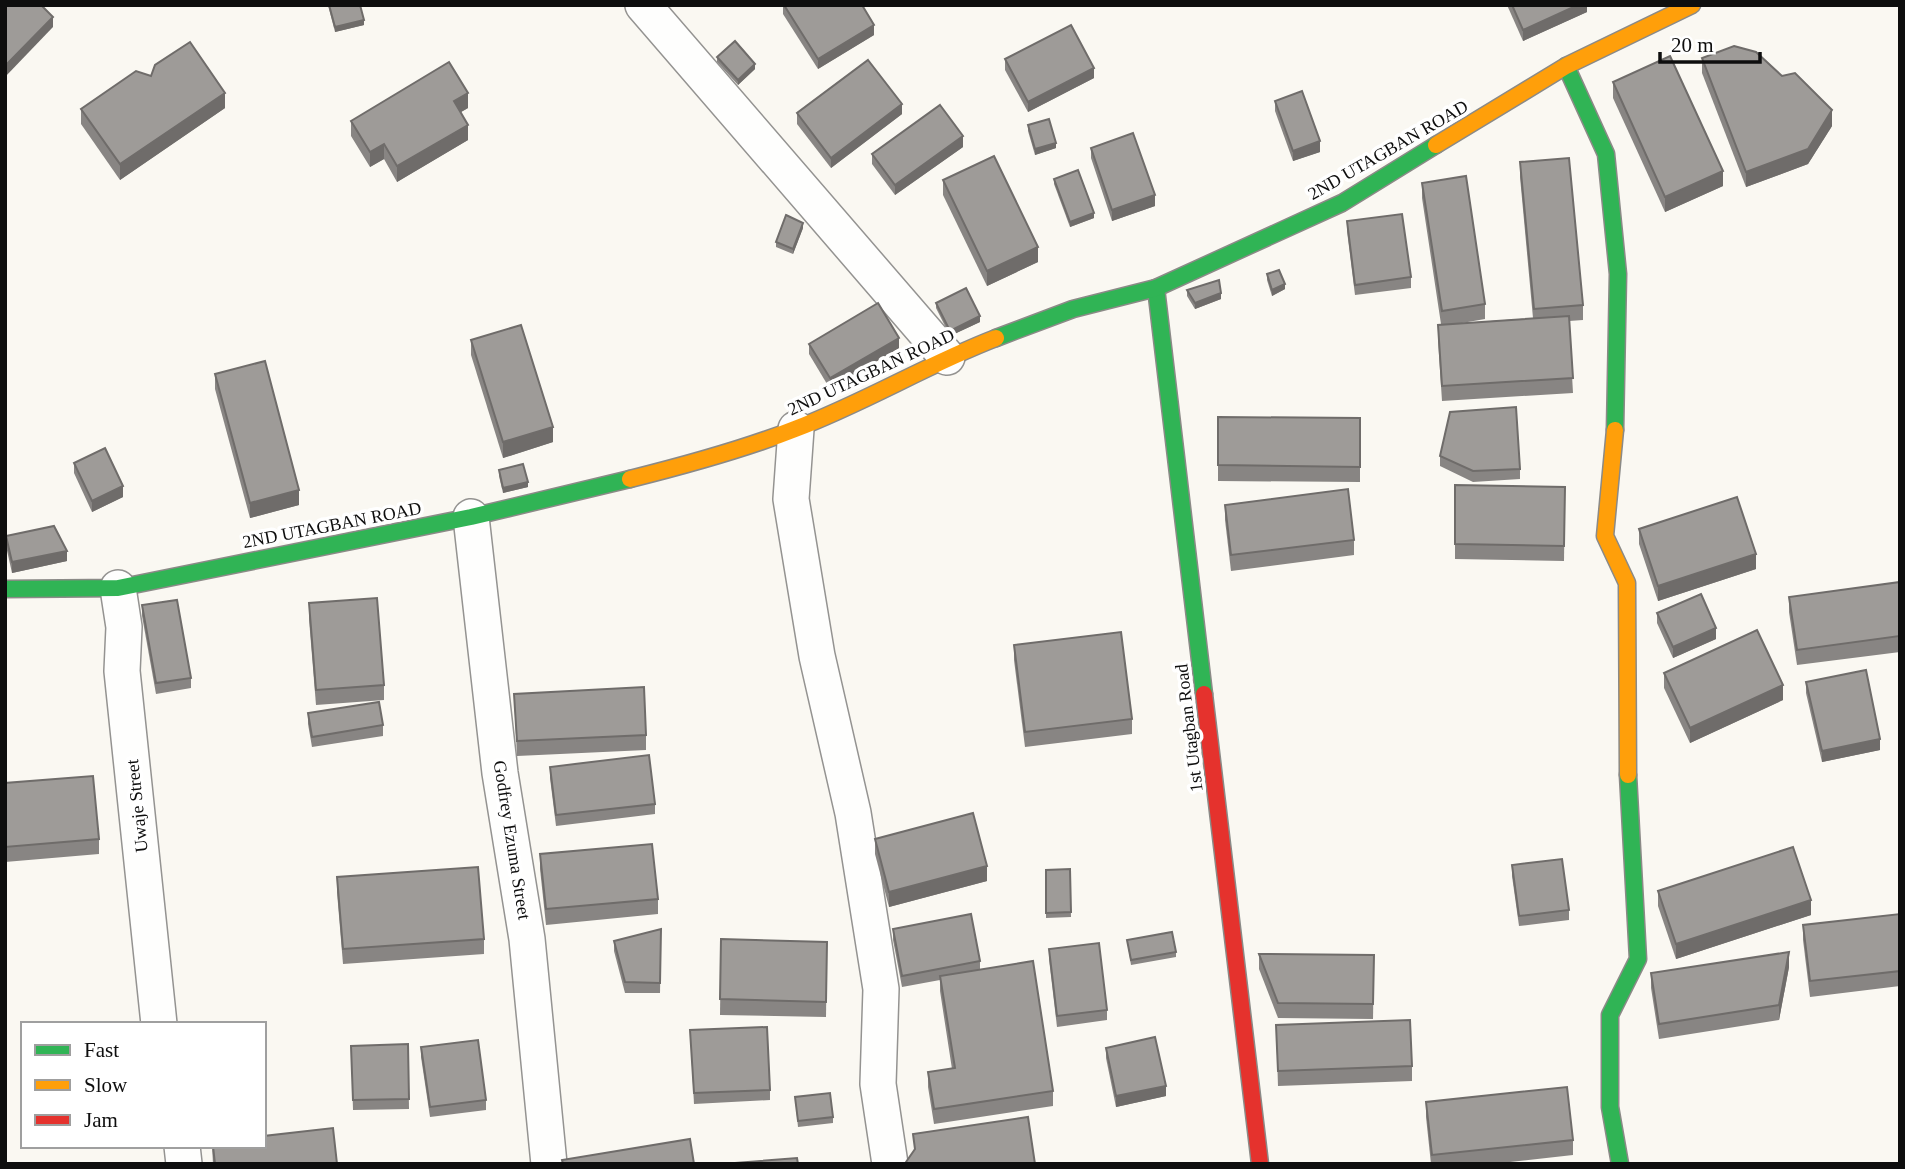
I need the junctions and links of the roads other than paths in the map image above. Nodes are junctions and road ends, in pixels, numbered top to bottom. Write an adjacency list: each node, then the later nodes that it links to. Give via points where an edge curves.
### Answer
1 (643, 5): 5 (street)
2 (1676, 8): 3 (street, 2ND UTAGBAN ROAD)
3 (1566, 66): 4 (street, 2ND UTAGBAN ROAD, via 1342,203); 14 (street, via 1606,154 1618,274 1618,404 1605,536 1627,583 1626,729 1638,959 1610,1015 1610,1107)
4 (1156, 288): 5 (street, 2ND UTAGBAN ROAD, via 1073,309); 13 (street, 1st Utagban Road)
5 (947, 357): 6 (street, 2ND UTAGBAN ROAD)
6 (796, 429): 7 (street, 2ND UTAGBAN ROAD, via 699,462); 12 (street, via 791,499 817,656 853,813 881,989 878,1084)
7 (471, 517): 8 (street, 2ND UTAGBAN ROAD); 11 (street, Godfrey Ezuma Street, via 500,773 527,939)
8 (118, 588): 9 (street, 2ND UTAGBAN ROAD); 10 (street, Uwaje Street, via 124,627 122,671)
9 (5, 589)
10 (159, 1022)
11 (550, 1164)
12 (890, 1164)
13 (1260, 1164)
14 (1620, 1164)

